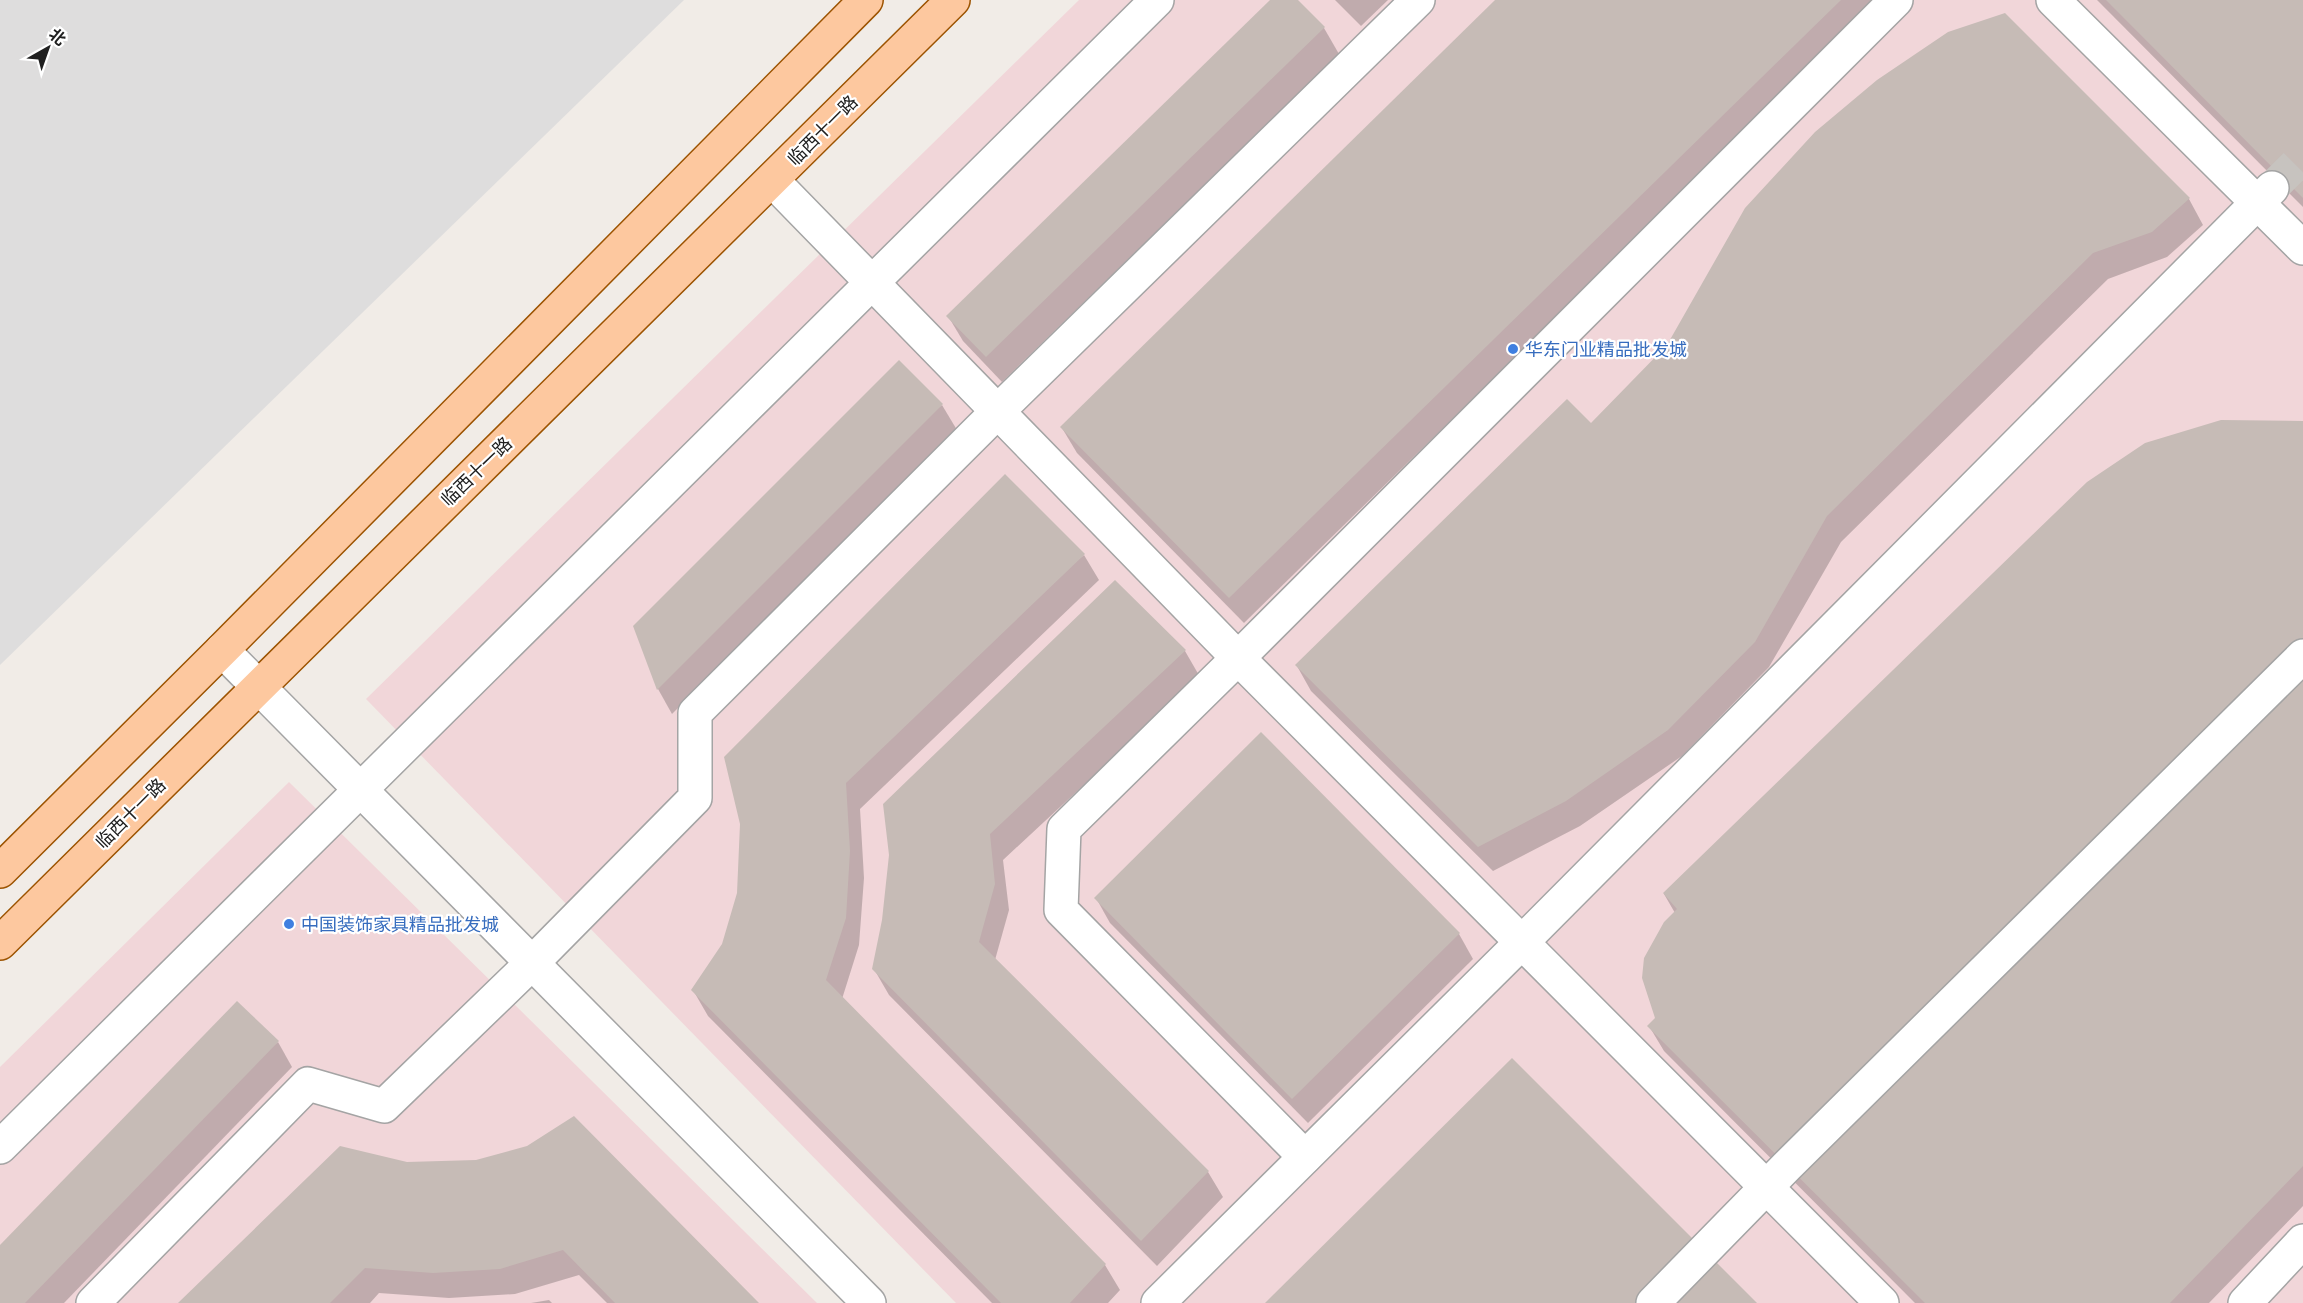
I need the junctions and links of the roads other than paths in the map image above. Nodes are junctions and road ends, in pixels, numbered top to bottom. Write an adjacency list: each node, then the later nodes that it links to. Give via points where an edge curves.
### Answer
1 (866, 0): 12 (main road)
2 (953, 0): 7 (main road, 临西十一路)
3 (1157, 0): 10 (lane)
4 (1418, 0): 11 (lane)
5 (1896, 0): 14 (lane)
6 (2054, 0): 8 (lane)
7 (772, 180): 10 (lane); 15 (main road, 临西十一路)
8 (2266, 195): 9 (lane); 18 (lane)
9 (2303, 248)
10 (872, 282): 11 (lane); 16 (lane)
11 (998, 411): 14 (lane); 20 (lane, via 695,713 695,798)
12 (222, 650): 15 (lane); 17 (main road)
13 (2303, 656): 23 (lane)
14 (1238, 658): 18 (lane); 22 (lane, via 1064,829 1061,910)
15 (259, 687): 16 (lane); 19 (main road, 临西十一路)
16 (362, 790): 20 (lane); 21 (lane)
17 (0, 871)
18 (1523, 941): 22 (lane); 23 (lane)
19 (0, 943)
20 (532, 963): 25 (lane, via 384,1106 308,1084); 26 (lane)
21 (0, 1148)
22 (1305, 1157): 27 (lane)
23 (1767, 1187): 28 (lane); 29 (lane)
24 (2303, 1240): 30 (lane)
25 (93, 1303)
26 (869, 1303)
27 (1158, 1303)
28 (1653, 1303)
29 (1882, 1303)
30 (2245, 1303)

